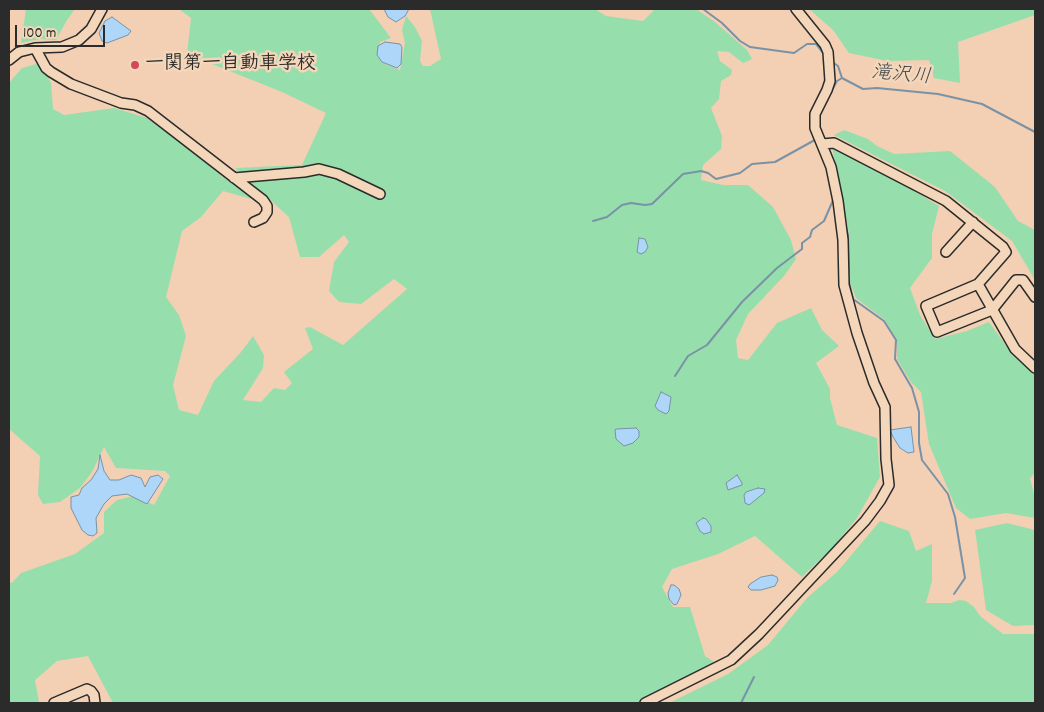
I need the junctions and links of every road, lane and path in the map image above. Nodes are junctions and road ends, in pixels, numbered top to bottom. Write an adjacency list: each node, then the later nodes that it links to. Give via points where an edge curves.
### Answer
1 (102, 9): 3 (street, via 79,40 62,47)
2 (796, 9): 5 (street, via 825,45 829,57 830,81 815,114 815,128)
3 (35, 48): 4 (street, via 19,52); 6 (street, via 51,72 71,84 148,112)
4 (9, 60)
5 (822, 144): 9 (street, via 834,143 946,201); 17 (street, via 831,166 838,201 844,240 844,285 857,333 885,407 889,485 865,521 731,660)
6 (234, 178): 7 (street, via 319,169 338,174); 8 (street, via 267,206 263,218)
7 (380, 194)
8 (254, 222)
9 (973, 222): 10 (street); 11 (street, via 1004,246 1006,252)
10 (946, 252)
11 (978, 284): 13 (street); 13 (street, via 926,306 937,332)
12 (1035, 297): 13 (street, via 1023,280 1016,280)
13 (992, 310): 14 (street, via 1015,349)
14 (1035, 368)
15 (54, 703): 16 (street, via 87,690 94,695)
16 (95, 703)
17 (645, 703)

